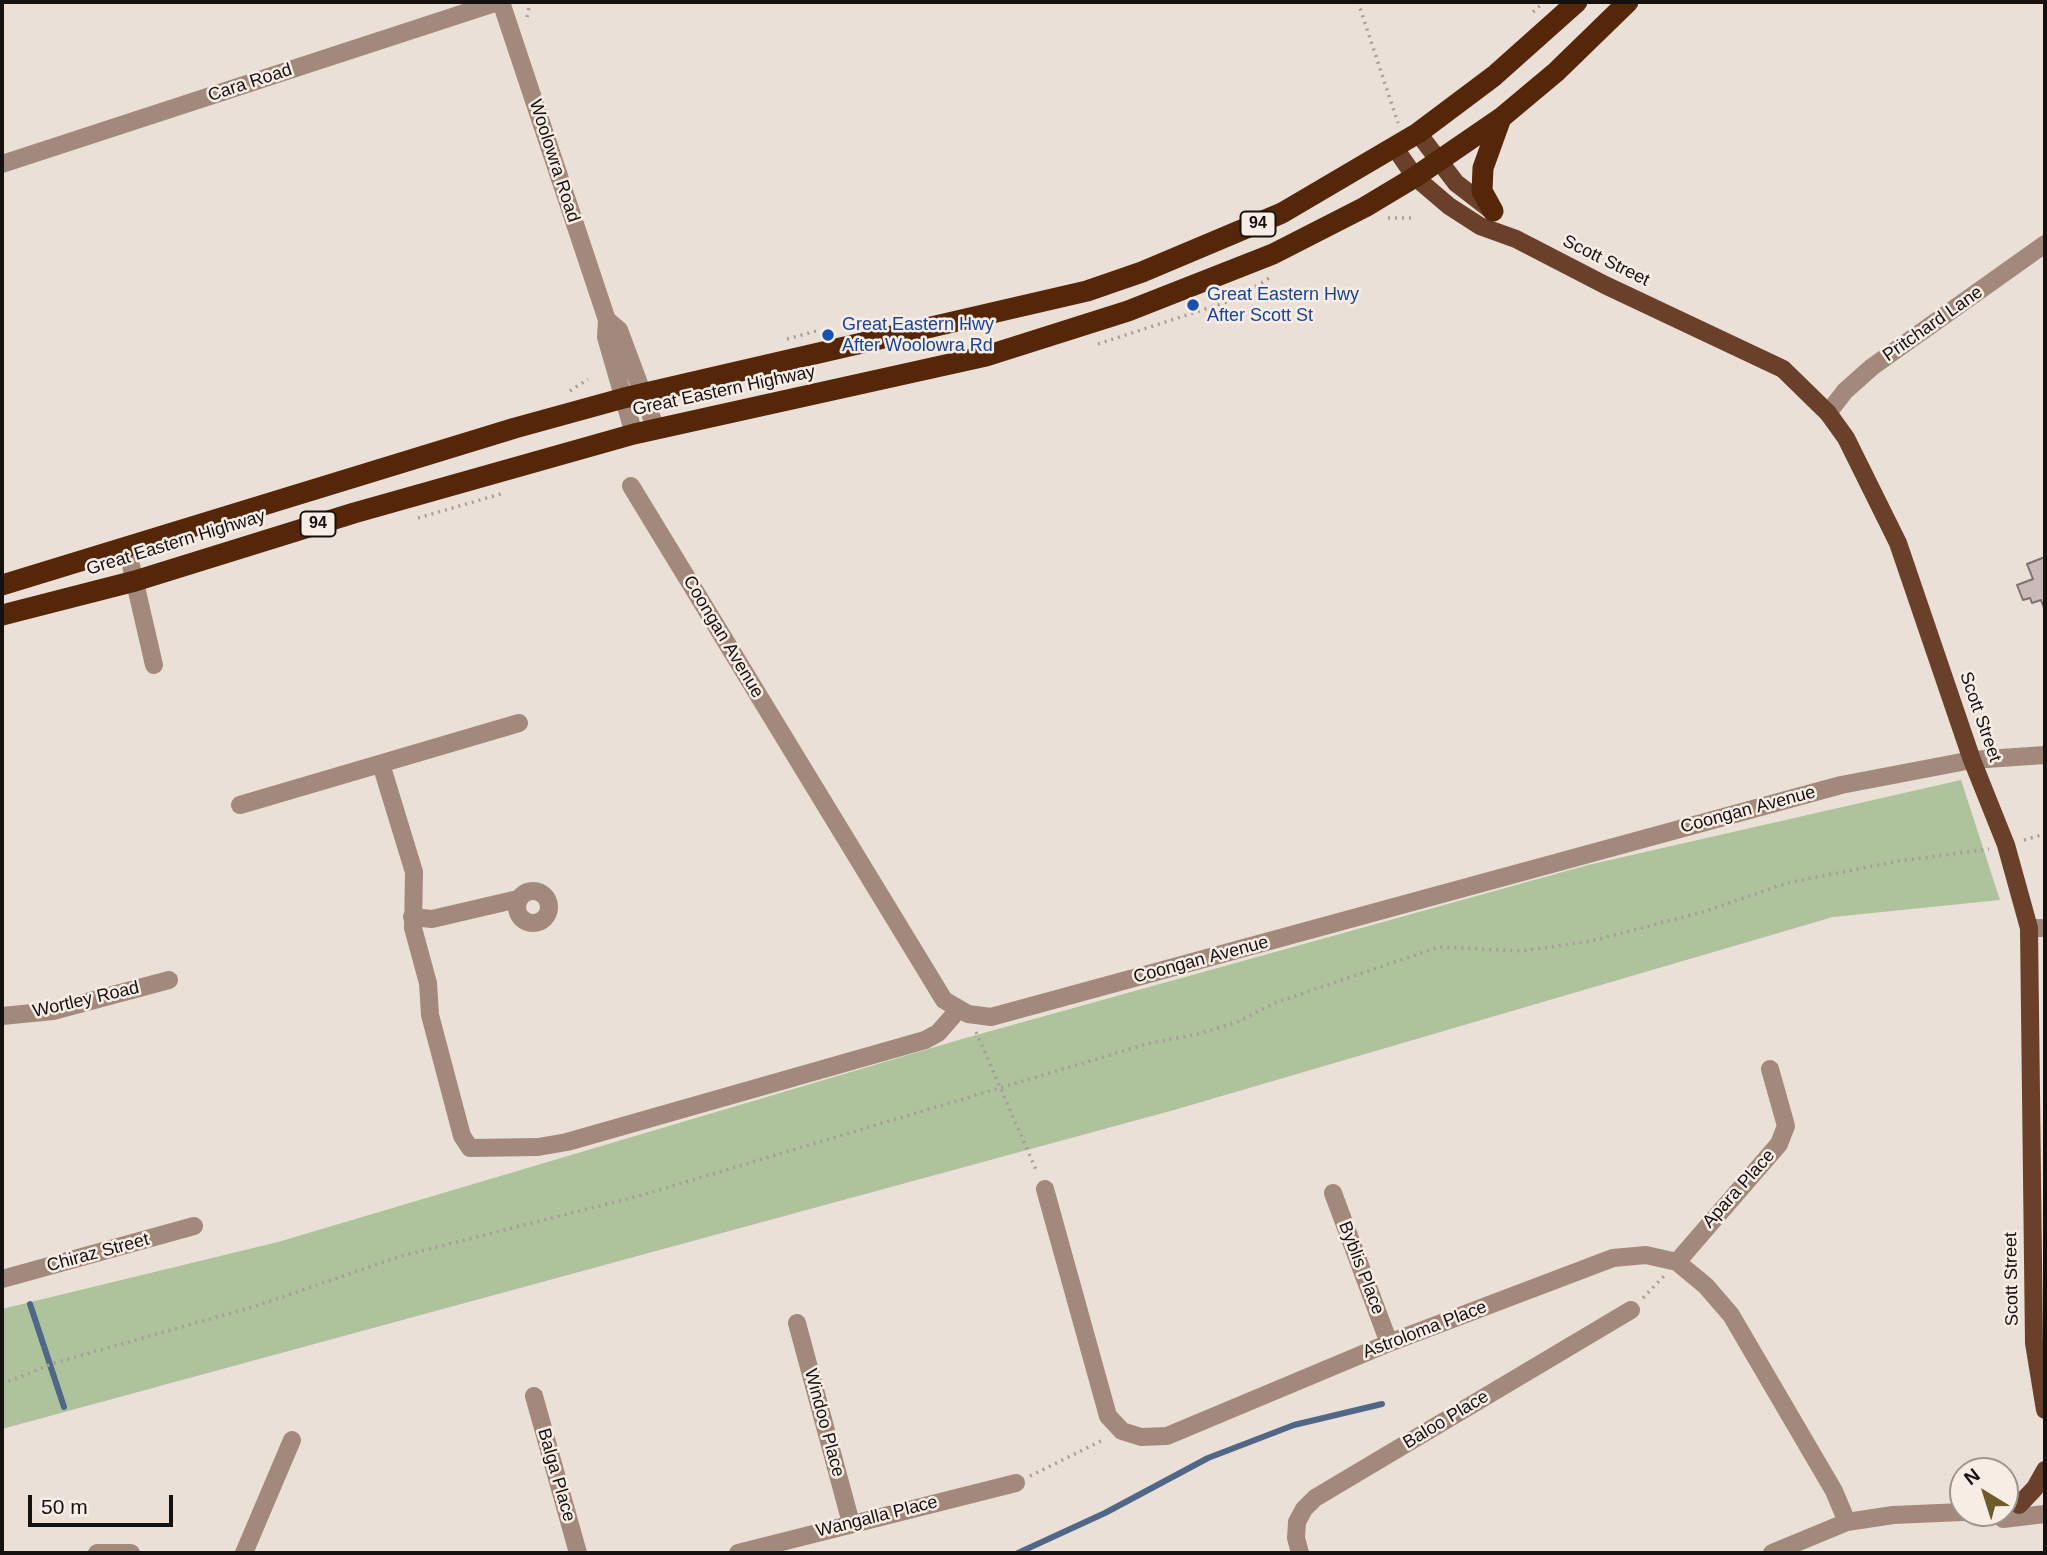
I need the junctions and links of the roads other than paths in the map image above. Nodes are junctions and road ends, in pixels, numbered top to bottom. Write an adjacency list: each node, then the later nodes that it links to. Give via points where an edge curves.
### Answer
1 (499, 2): 7 (street, Cara Road); 12 (street, Woolowra Road, via 607,320 607,337)
2 (1577, 2): 5 (highway, Great Eastern Highway / 94, via 1494,76)
3 (1628, 2): 4 (highway, Great Eastern Highway / 94)
4 (1501, 118): 6 (highway, Great Eastern Highway / 94); 9 (highway, via 1483,168 1482,191)
5 (1405, 137): 6 (main road, Scott Street); 8 (main road, Scott Street); 12 (highway, Great Eastern Highway / 94, via 1282,213 1087,291)
6 (1437, 162): 8 (highway, Great Eastern Highway / 94); 9 (main road, Scott Street)
7 (2, 164)
8 (1415, 177): 10 (main road, Scott Street, via 1470,219); 14 (highway, Great Eastern Highway / 94, via 1273,254 1128,312 986,356)
9 (1493, 211): 10 (main road, Scott Street)
10 (1516, 239): 13 (main road, Scott Street, via 1783,369)
11 (2045, 244): 13 (street, Pritchard Lane, via 1872,367)
12 (633, 396): 14 (street, Woolowra Road); 15 (street, Woolowra Road); 17 (highway, Great Eastern Highway / 94, via 384,467)
13 (1828, 413): 24 (main road, Scott Street, via 1846,438 1898,543)
14 (656, 429): 15 (highway, Great Eastern Highway / 94)
15 (634, 434): 18 (highway, Great Eastern Highway / 94)
16 (631, 486): 31 (street, Coongan Avenue, via 944,1000)
17 (127, 548): 18 (street); 19 (highway, Great Eastern Highway / 94)
18 (135, 581): 20 (highway, Great Eastern Highway / 94); 21 (street)
19 (2, 585)
20 (2, 615)
21 (153, 666)
22 (519, 723): 25 (street)
23 (2045, 755): 24 (street, Coongan Avenue)
24 (1972, 760): 29 (main road, Scott Street); 31 (street, Coongan Avenue, via 1841,785 991,1017)
25 (381, 764): 26 (street); 28 (street, via 414,873)
26 (240, 806)
27 (518, 899): 28 (street, via 432,919)
28 (412, 917): 31 (street, via 428,983 430,1015 462,1136 470,1148 479,1150 567,1142 912,1044 938,1033)
29 (2037, 928): 43 (main road, Scott Street, via 2034,1343)
30 (169, 980): 32 (street, Wortley Road, via 53,1011)
31 (964, 1012)
32 (2, 1016)
33 (1770, 1069): 37 (street, Apara Place, via 1786,1126 1779,1144)
34 (1045, 1189): 41 (street, Astroloma Place, via 1108,1416 1122,1431 1141,1437 1167,1436)
35 (1333, 1193): 41 (street, Byblis Place)
36 (194, 1226): 38 (street, Chiraz Street)
37 (1677, 1262): 41 (street, Astroloma Place, via 1646,1255 1613,1258); 53 (street, Astroloma Place, via 1731,1315 1834,1491)
38 (2, 1279)
39 (1631, 1310): 60 (street, Baloo Place, via 1315,1498 1297,1522)
40 (797, 1323): 54 (street, Windoo Place)
41 (1390, 1343)
42 (534, 1396): 58 (street, Balga Place)
43 (2045, 1410)
44 (292, 1440): 57 (street)
45 (2045, 1470): 47 (main road)
46 (1016, 1483): 54 (street, Wangalla Place)
47 (2019, 1498)
48 (2045, 1502): 49 (street)
49 (2019, 1505)
50 (1949, 1513): 53 (street)
51 (2045, 1514): 52 (street)
52 (2019, 1517)
53 (1847, 1522): 61 (street)
54 (851, 1523): 59 (street, Wangalla Place)
55 (97, 1553): 56 (street)
56 (131, 1553)
57 (244, 1553)
58 (578, 1553)
59 (738, 1553)
60 (1300, 1553)
61 (1772, 1553)

